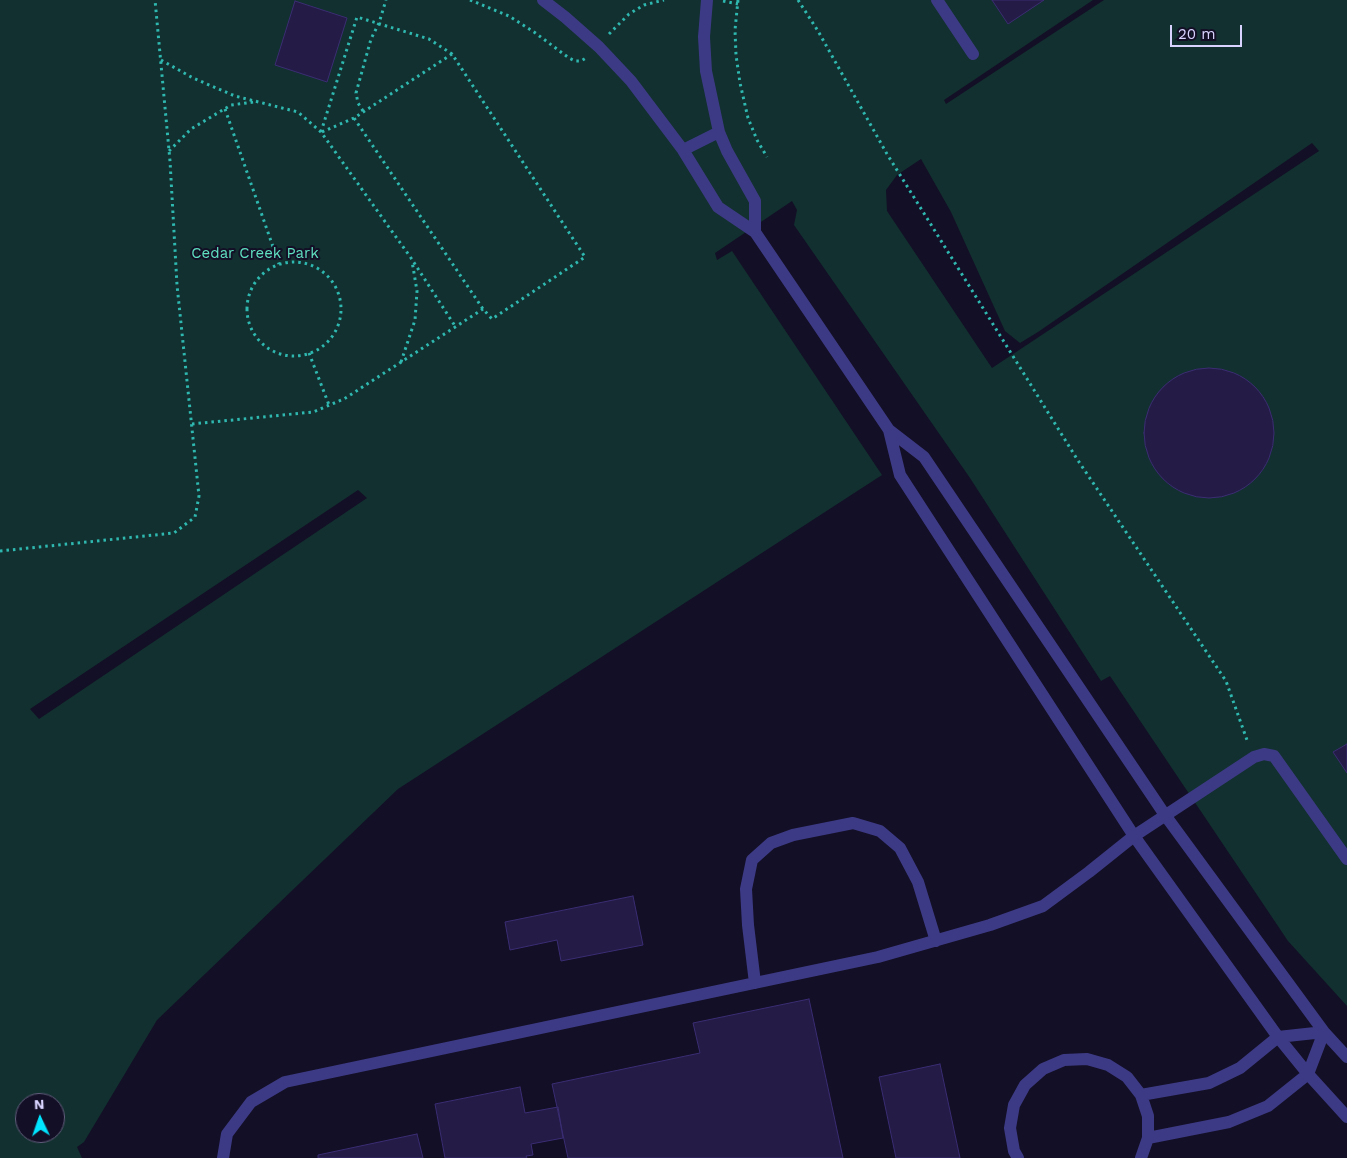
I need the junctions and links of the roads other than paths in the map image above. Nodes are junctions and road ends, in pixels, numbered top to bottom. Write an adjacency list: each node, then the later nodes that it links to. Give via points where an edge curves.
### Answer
1 (543, 0): 6 (street, via 599,47 630,81)
2 (707, 0): 5 (street, via 706,71)
3 (937, 0): 4 (street)
4 (973, 54)
5 (718, 132): 6 (street); 7 (street, via 755,201)
6 (683, 150): 7 (street, via 718,207)
7 (755, 232): 8 (street)
8 (889, 430): 9 (street, via 924,457); 10 (street, via 900,475)
9 (1164, 815): 10 (street); 11 (street, via 1254,757 1274,756); 14 (street)
10 (1134, 836): 12 (street, via 1043,906); 15 (street)
11 (1347, 859)
12 (936, 941): 13 (street); 13 (street, via 918,882 900,848 880,831 853,823 793,835 772,843 752,860 746,889)
13 (755, 983): 21 (street, via 285,1082 252,1102 227,1134)
14 (1324, 1032): 15 (street); 16 (street); 17 (street)
15 (1278, 1037): 17 (street); 18 (street, via 1240,1068 1209,1084)
16 (1347, 1058)
17 (1308, 1074): 19 (street); 20 (street, via 1268,1106 1229,1122)
18 (1140, 1095): 20 (street, via 1148,1116); 22 (street, via 1127,1077 1108,1065 1087,1059 1064,1060 1043,1069 1026,1085 1014,1105 1010,1128)
19 (1347, 1117)
20 (1148, 1138): 23 (street)
21 (223, 1158)
22 (1018, 1158)
23 (1142, 1158)

